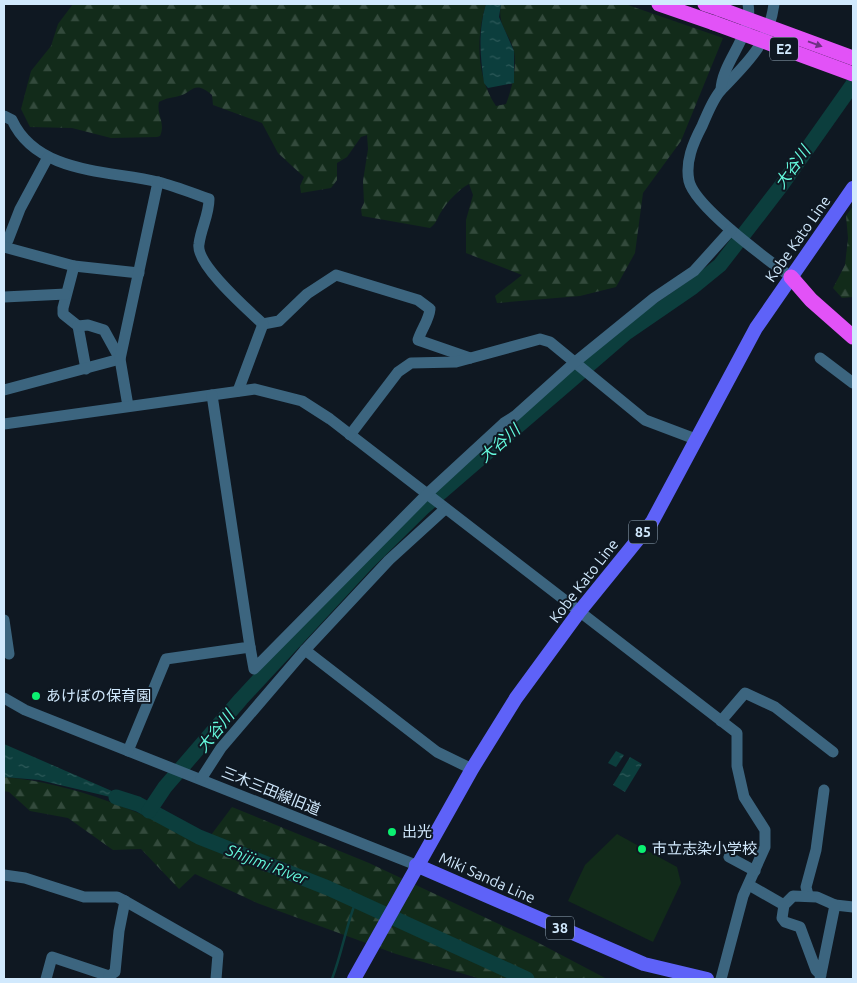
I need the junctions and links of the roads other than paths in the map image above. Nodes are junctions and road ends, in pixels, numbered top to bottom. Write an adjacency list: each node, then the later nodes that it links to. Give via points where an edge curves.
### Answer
1 (659, 4): 5 (highway, E2)
2 (705, 4): 5 (highway, E2)
3 (748, 4): 8 (street, via 747,22 734,58 721,79)
4 (774, 4): 8 (street, via 773,15 755,55)
5 (717, 16): 6 (highway, E2, one-way to 6, bridge); 7 (highway, E2, bridge)
6 (853, 58)
7 (853, 74)
8 (721, 90): 13 (street, via 694,141 689,160 689,183 697,196)
9 (4, 116): 10 (street, via 12,120 18,134)
10 (48, 157): 11 (street, via 72,167); 14 (street)
11 (158, 182): 16 (street); 20 (street, via 209,199 199,253 212,272)
12 (853, 188): 17 (main road, Kobe Kato Line / 85)
13 (733, 232): 17 (street); 27 (street, via 694,271 654,298)
14 (4, 246): 15 (street)
15 (74, 266): 16 (street); 18 (street)
16 (139, 273): 26 (street)
17 (791, 277): 21 (highway); 23 (highway, via 811,300); 36 (main road, Kobe Kato Line / 85, via 750,338)
18 (66, 294): 19 (street); 22 (street, via 64,314)
19 (4, 297)
20 (262, 324): 24 (street, via 279,320 307,294 336,275 418,300 430,309 430,318 418,340); 31 (street)
21 (853, 324)
22 (78, 326): 26 (street, via 88,325 104,330); 28 (street)
23 (853, 337)
24 (470, 358): 27 (street, via 540,339 550,342); 35 (street, via 456,362 411,363 398,372)
25 (820, 358): 29 (street)
26 (120, 359): 28 (street); 33 (street)
27 (576, 364): 36 (street, via 645,420); 37 (street, via 504,423)
28 (86, 369): 30 (street)
29 (853, 383)
30 (4, 390)
31 (238, 391): 32 (street); 35 (street, via 255,389 302,401)
32 (212, 395): 33 (street); 41 (street)
33 (128, 406): 34 (street)
34 (4, 424)
35 (350, 435): 37 (street)
36 (696, 442): 39 (main road, Kobe Kato Line / 85, via 652,522)
37 (427, 494): 38 (street); 41 (street, via 254,669)
38 (445, 509): 39 (street); 42 (street, via 389,560)
39 (579, 612): 45 (street); 48 (main road, Kobe Kato Line / 85, via 516,698)
40 (4, 620): 43 (street)
41 (250, 648): 46 (street, via 166,659)
42 (305, 650): 48 (street, via 438,752); 49 (street, via 221,748)
43 (8, 654)
44 (4, 698): 46 (street, 三木三田線旧道, via 25,710)
45 (720, 721): 47 (street, via 745,693 775,707); 53 (street, via 737,733 737,766 744,797 765,830 765,847)
46 (128, 751): 49 (street, 三木三田線旧道)
47 (833, 752)
48 (472, 769): 52 (main road, Kobe Kato Line / 85)
49 (201, 779): 52 (street, 三木三田線旧道)
50 (824, 790): 56 (street, via 816,850 806,887)
51 (729, 857): 53 (street)
52 (416, 866): 61 (main road, Miki Sanda Line); 68 (main road, Miki Sanda Line / 38, via 644,964)
53 (755, 871): 55 (street)
54 (4, 875): 57 (street, via 25,878 84,897 117,897)
55 (749, 885): 58 (street); 69 (street, via 743,896)
56 (808, 895): 58 (street, via 793,896); 59 (street)
57 (125, 901): 63 (street, via 116,972); 65 (street, via 218,954)
58 (784, 904): 62 (street, via 782,918 800,927)
59 (835, 905): 60 (street); 62 (street)
60 (853, 907)
61 (377, 940): 66 (main road, Miki Sanda Line); 67 (main road, Miki Sanda Line)
62 (821, 977)
63 (109, 978): 64 (street, via 52,957)
64 (46, 979)
65 (216, 979)
66 (354, 979)
67 (361, 979)
68 (707, 979)
69 (721, 979)

